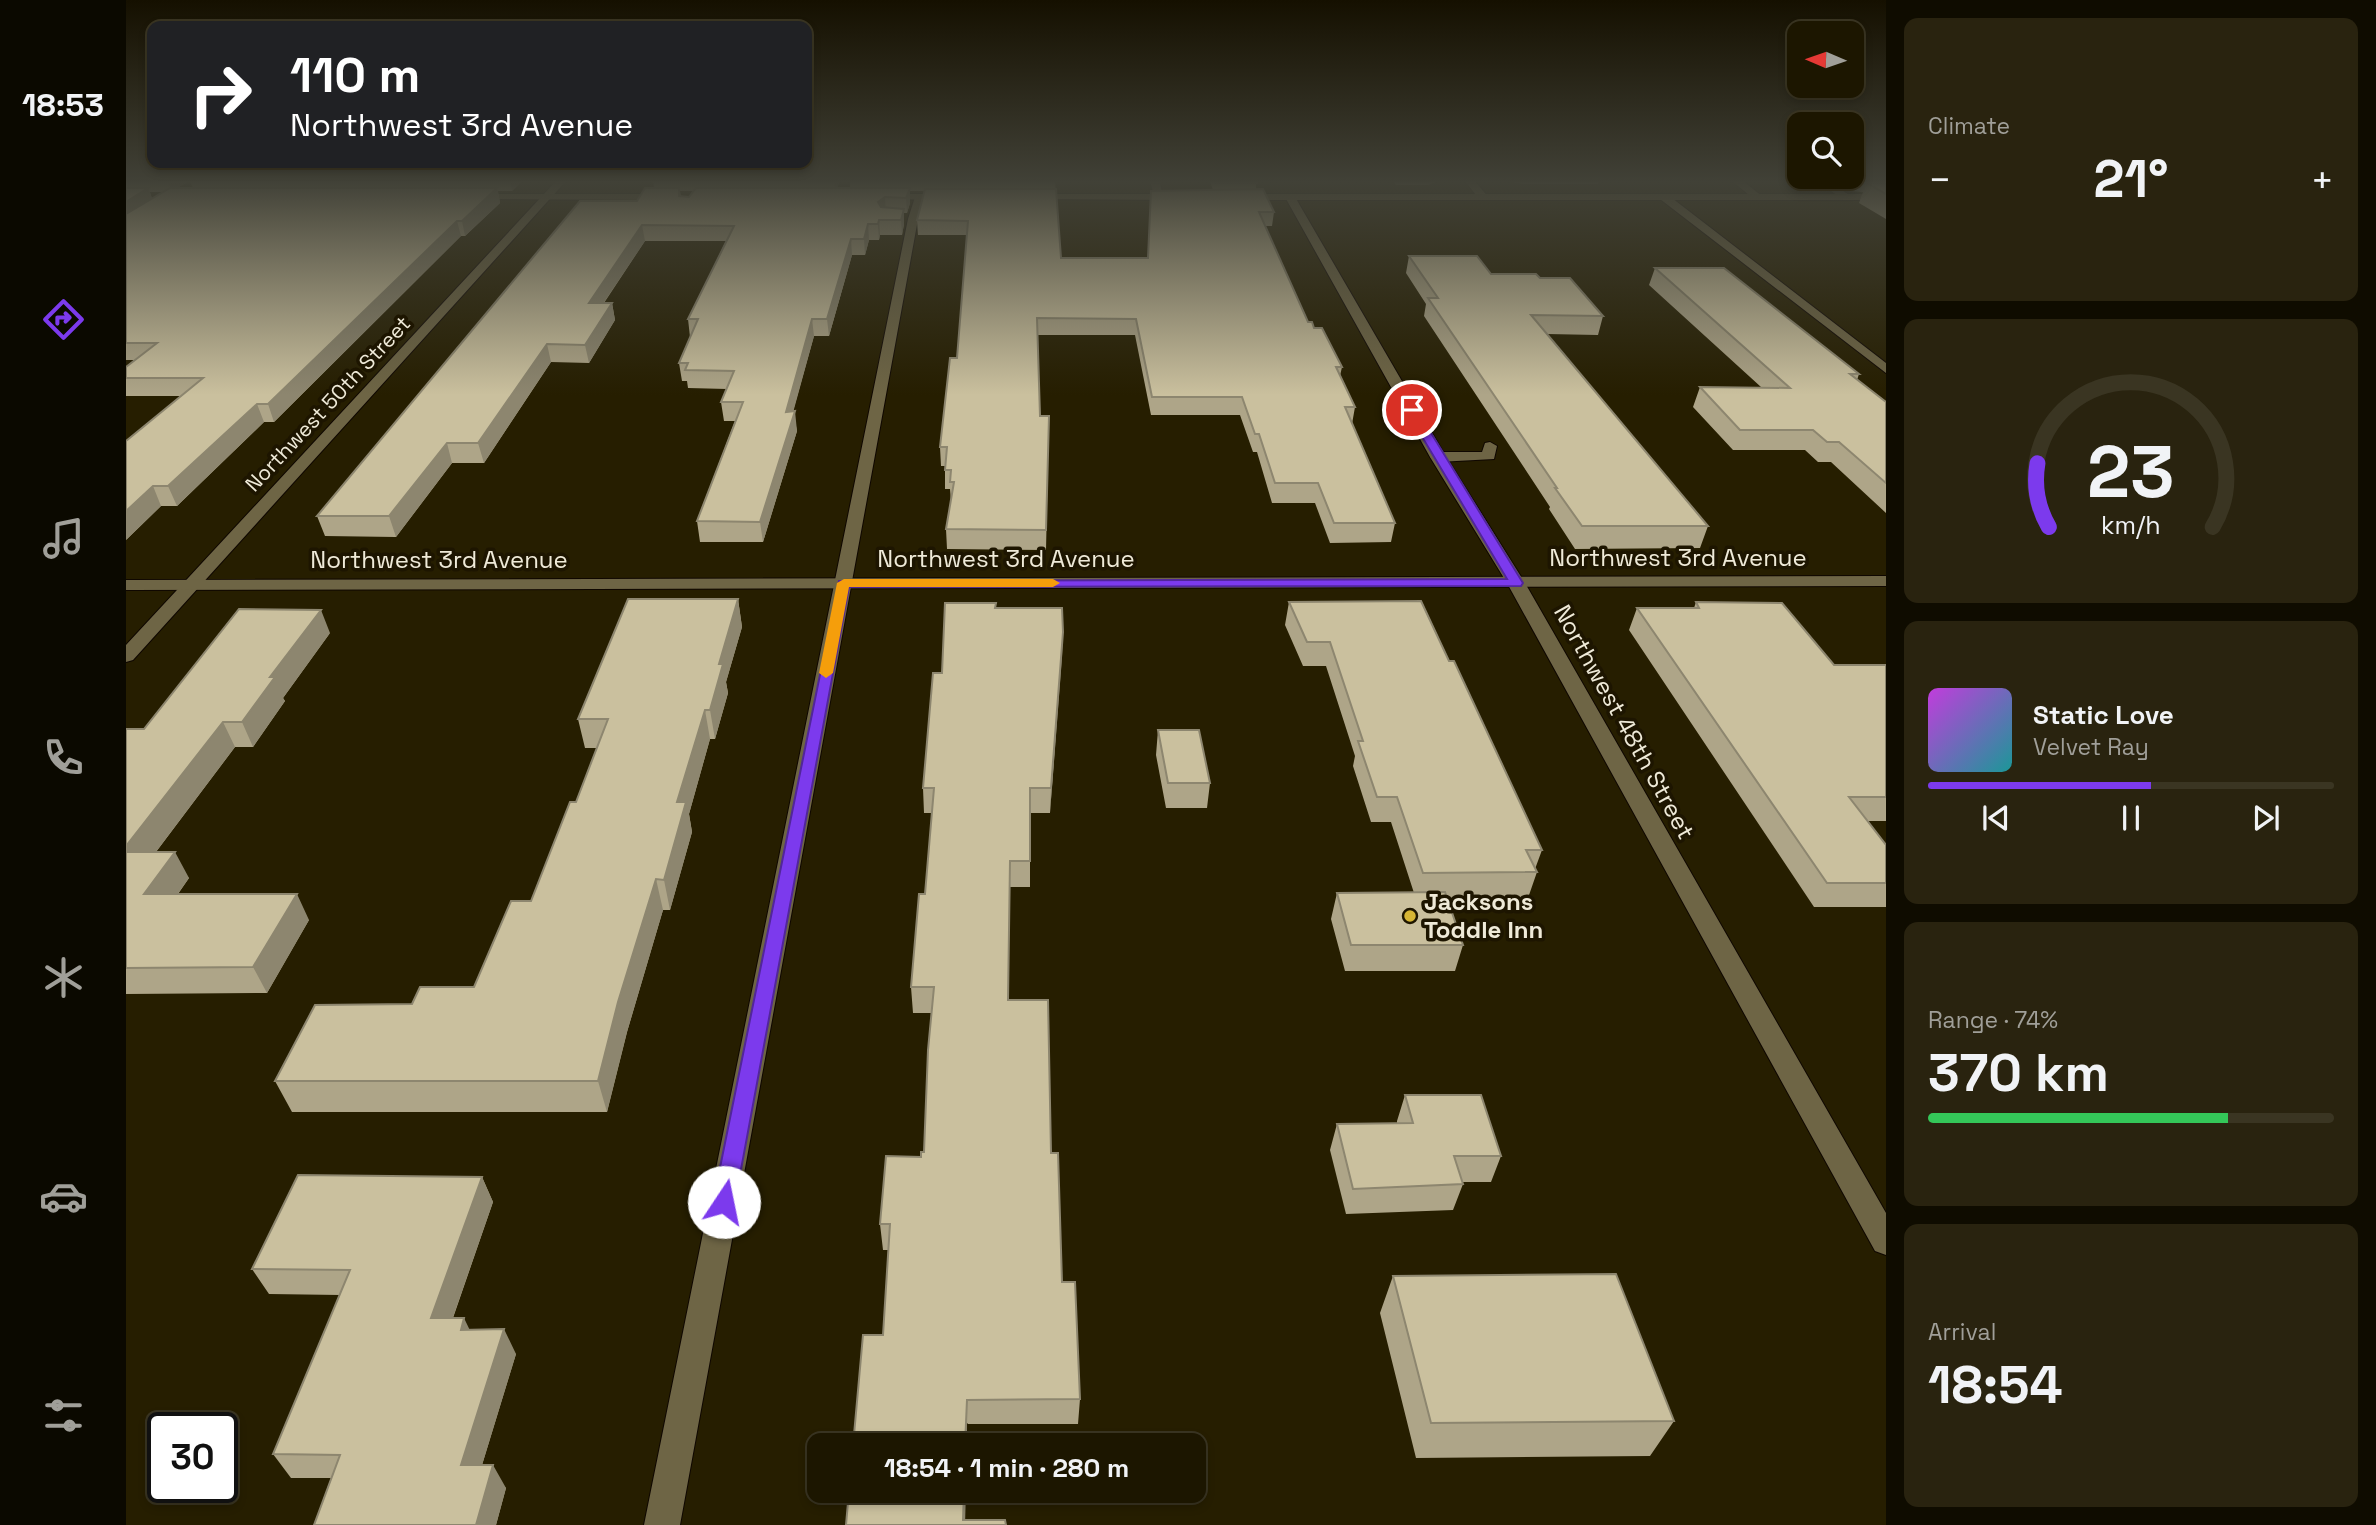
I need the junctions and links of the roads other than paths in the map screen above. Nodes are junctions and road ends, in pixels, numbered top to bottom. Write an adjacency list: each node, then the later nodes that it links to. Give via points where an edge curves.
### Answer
1 (497, 252): 12 (street, Northwest 50th Street)
2 (904, 252): 9 (street)
3 (1321, 252): 7 (street, Northwest 48th Street)
4 (1735, 252): 5 (street)
5 (1886, 369)
6 (1490, 446): 7 (street, via 1489,456)
7 (1438, 457): 10 (street, Northwest 48th Street)
8 (1886, 582): 10 (street, Northwest 3rd Avenue)
9 (844, 583): 10 (street, Northwest 3rd Avenue); 12 (street, Northwest 3rd Avenue); 15 (street)
10 (1516, 583): 14 (street, Northwest 48th Street)
11 (126, 584): 12 (street, Northwest 3rd Avenue)
12 (190, 585): 13 (street, Northwest 50th Street)
13 (126, 656)
14 (1886, 1241)
15 (662, 1525)

